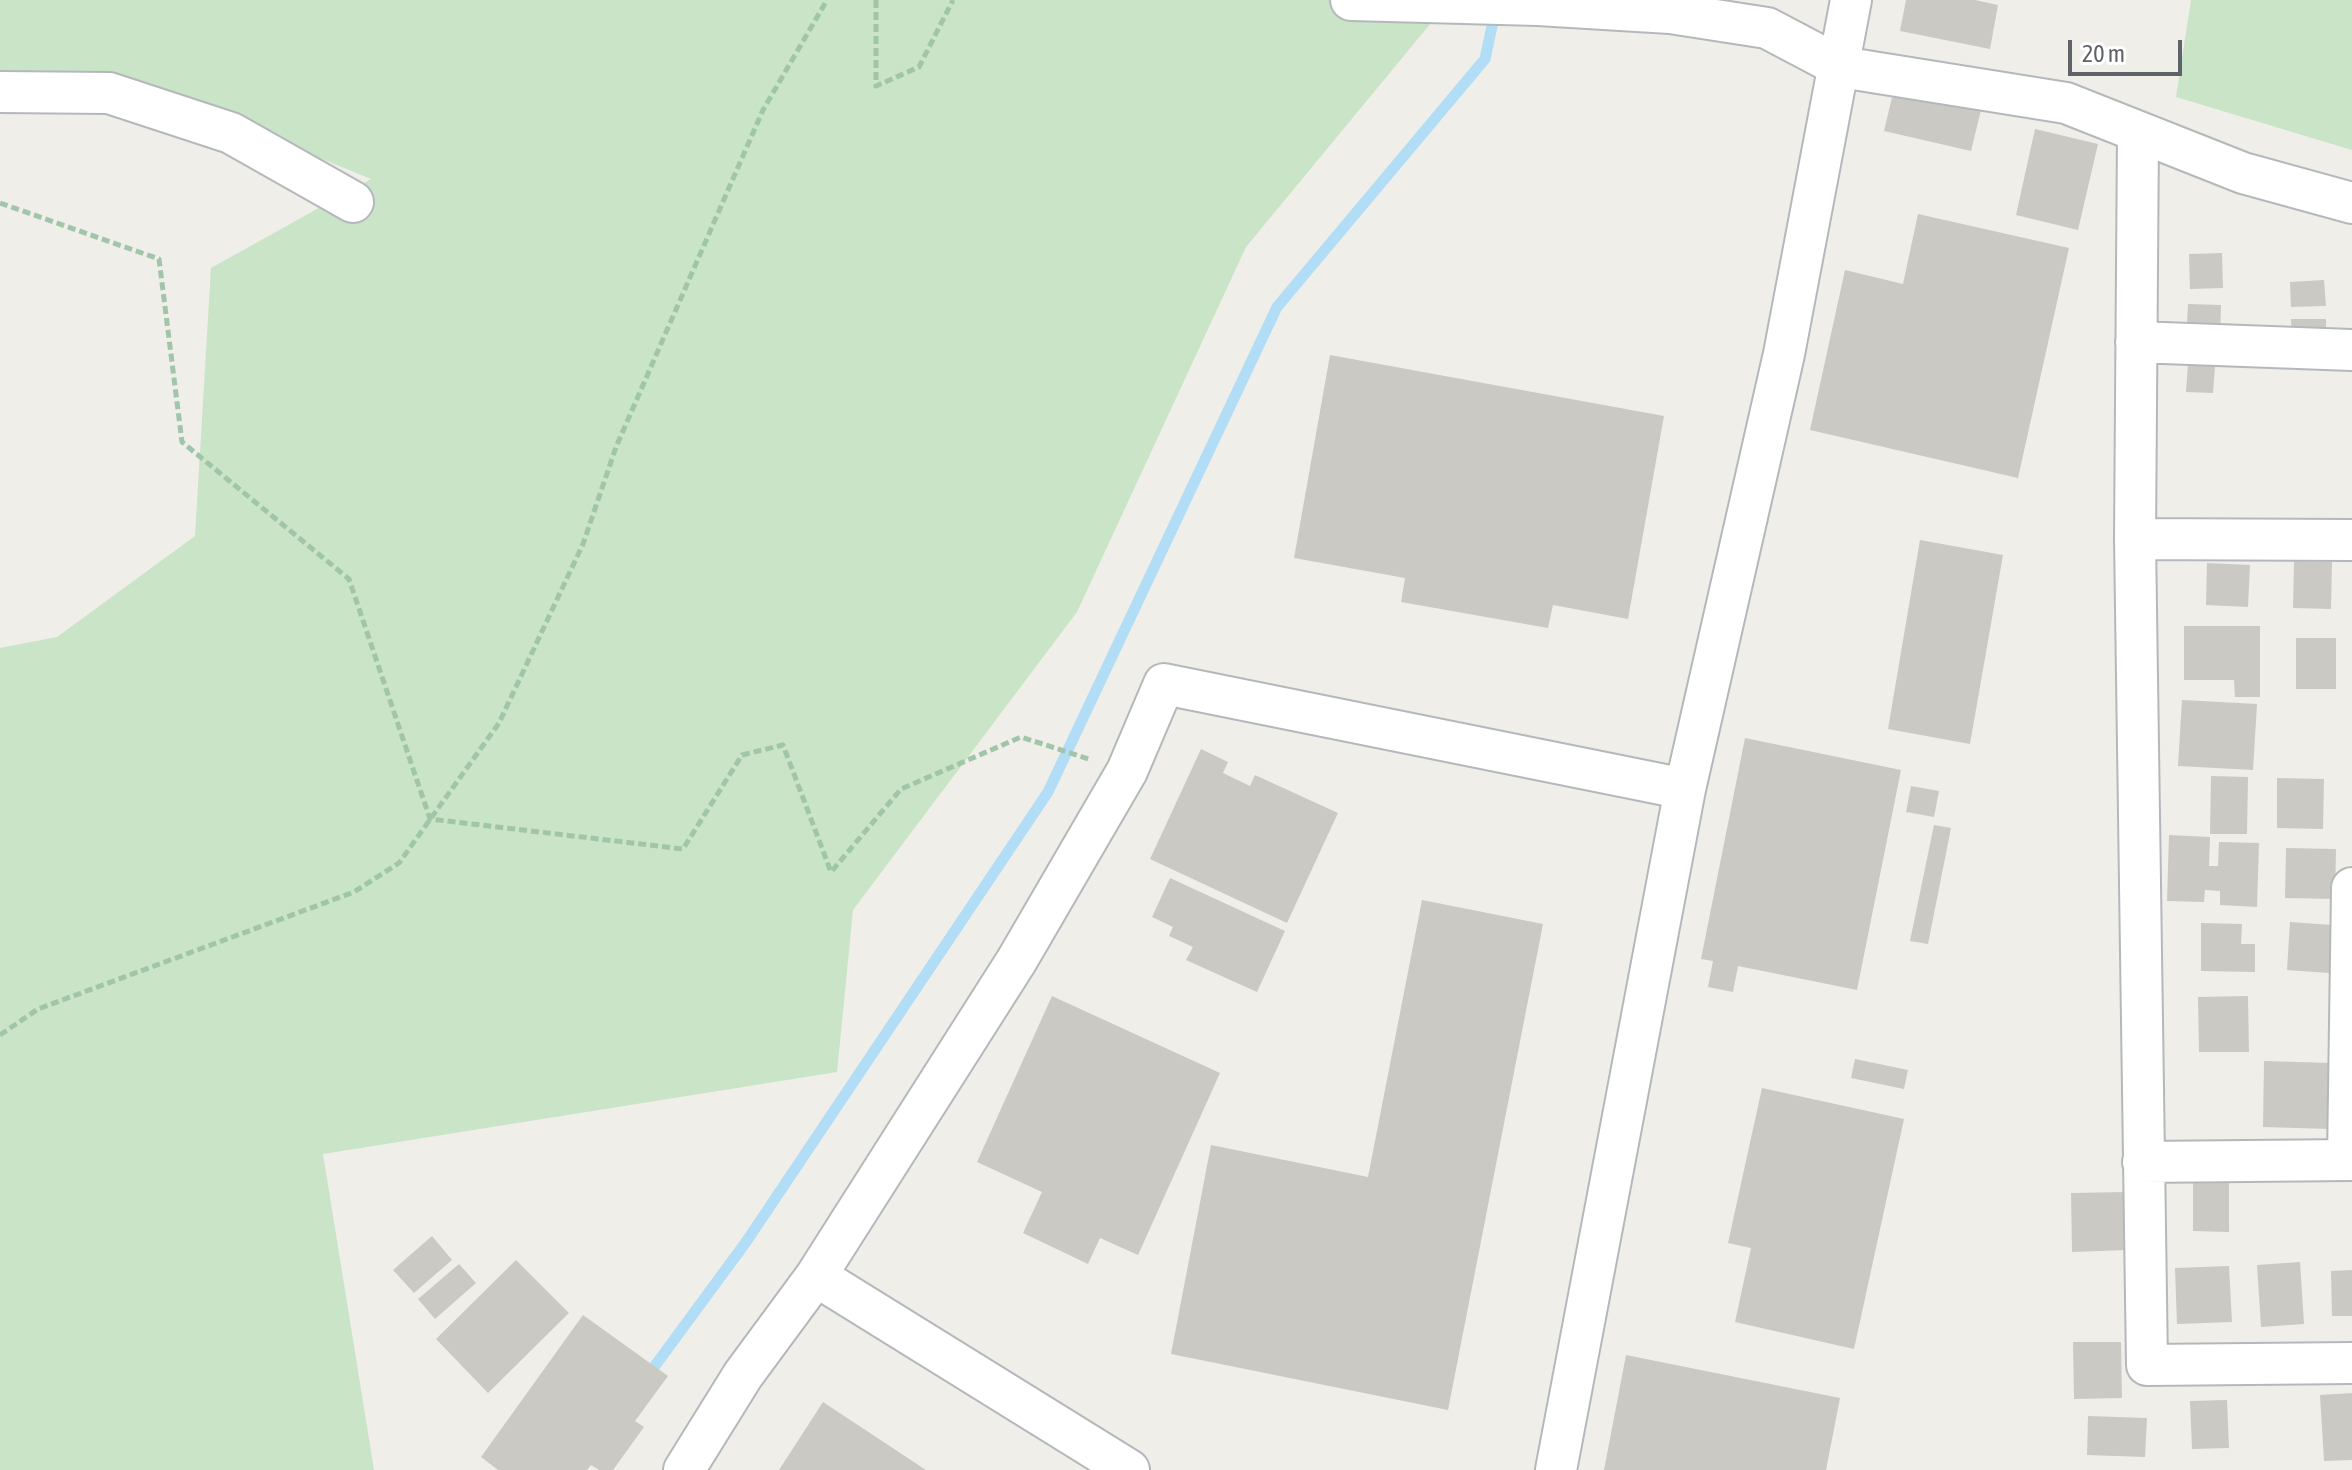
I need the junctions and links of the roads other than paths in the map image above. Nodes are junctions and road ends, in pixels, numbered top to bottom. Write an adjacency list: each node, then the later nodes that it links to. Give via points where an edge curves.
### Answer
1 (1351, 0): 3 (street, via 1670,13 1767,28)
2 (1851, 0): 3 (street)
3 (1841, 67): 5 (street, via 2066,103); 12 (street, via 1784,354)
4 (0, 92): 6 (street, via 109,93 231,133)
5 (2138, 133): 7 (street, via 2243,173); 8 (street)
6 (353, 202)
7 (2352, 203)
8 (2136, 342): 9 (street); 10 (street)
9 (2352, 350)
10 (2135, 539): 11 (street); 15 (street)
11 (2352, 540)
12 (1685, 789): 16 (street, via 1164,684 1127,771 1017,960); 20 (street)
13 (2352, 888): 14 (street)
14 (2350, 1160): 15 (street)
15 (2143, 1162): 17 (street, via 2147,1365)
16 (816, 1276): 18 (street, via 743,1375); 19 (street)
17 (2352, 1363)
18 (684, 1470)
19 (1129, 1470)
20 (1556, 1470)

